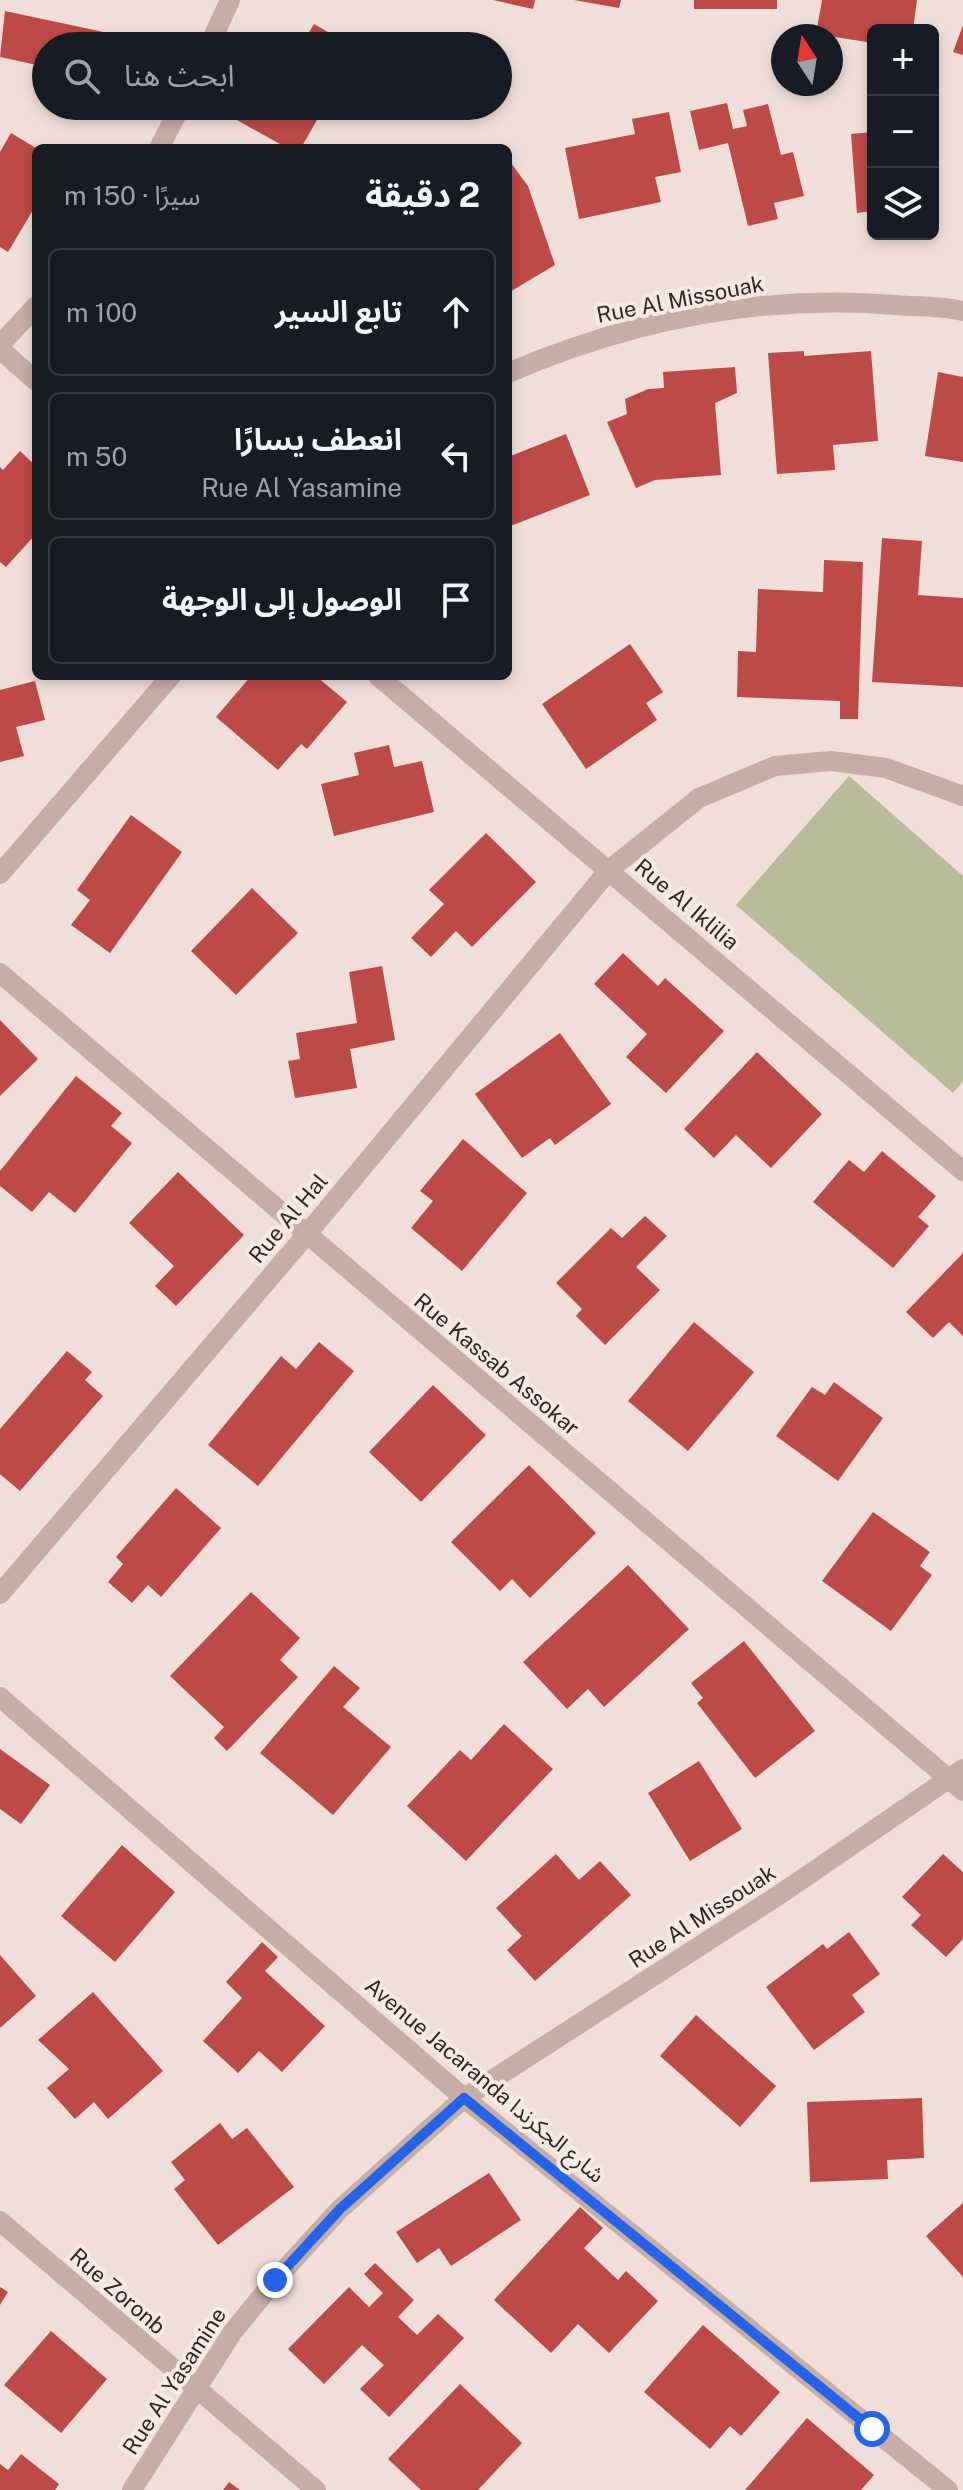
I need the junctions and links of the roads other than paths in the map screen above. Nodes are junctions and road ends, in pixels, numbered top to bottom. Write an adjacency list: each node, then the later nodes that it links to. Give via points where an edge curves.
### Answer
1 (230, 0): 2 (street)
2 (215, 32)
3 (174, 120): 4 (street)
4 (161, 144)
5 (32, 311): 7 (street)
6 (963, 311): 8 (street, Rue Al Missouak, via 836,300 758,304 634,328)
7 (0, 347): 9 (street)
8 (512, 371)
9 (32, 377)
10 (168, 680): 14 (street)
11 (383, 680): 13 (street, Rue Al Iklilia)
12 (963, 796): 13 (street, Rue Al Hal, via 886,768 831,761 775,766 699,798)
13 (609, 870): 16 (street, Rue Al Iklilia); 17 (street, Rue Al Hal)
14 (0, 874)
15 (0, 973): 17 (street, Rue Kassab Assokar)
16 (963, 1171)
17 (307, 1234): 18 (street, Rue Al Hal); 20 (street, Rue Kassab Assokar)
18 (0, 1594)
19 (0, 1697): 21 (street, Avenue Jacaranda شارع الجكرندا)
20 (958, 1779): 21 (street, Rue Al Missouak)
21 (464, 2098): 23 (street, Rue Al Yasamine, via 312,2236 232,2333); 26 (street, Avenue Jacaranda شارع الجكرندا)
22 (0, 2221): 23 (street, Rue Zoronb)
23 (194, 2389): 24 (street, Rue Al Yasamine); 25 (street, Rue Zoronb)
24 (132, 2490)
25 (316, 2490)
26 (948, 2490)

